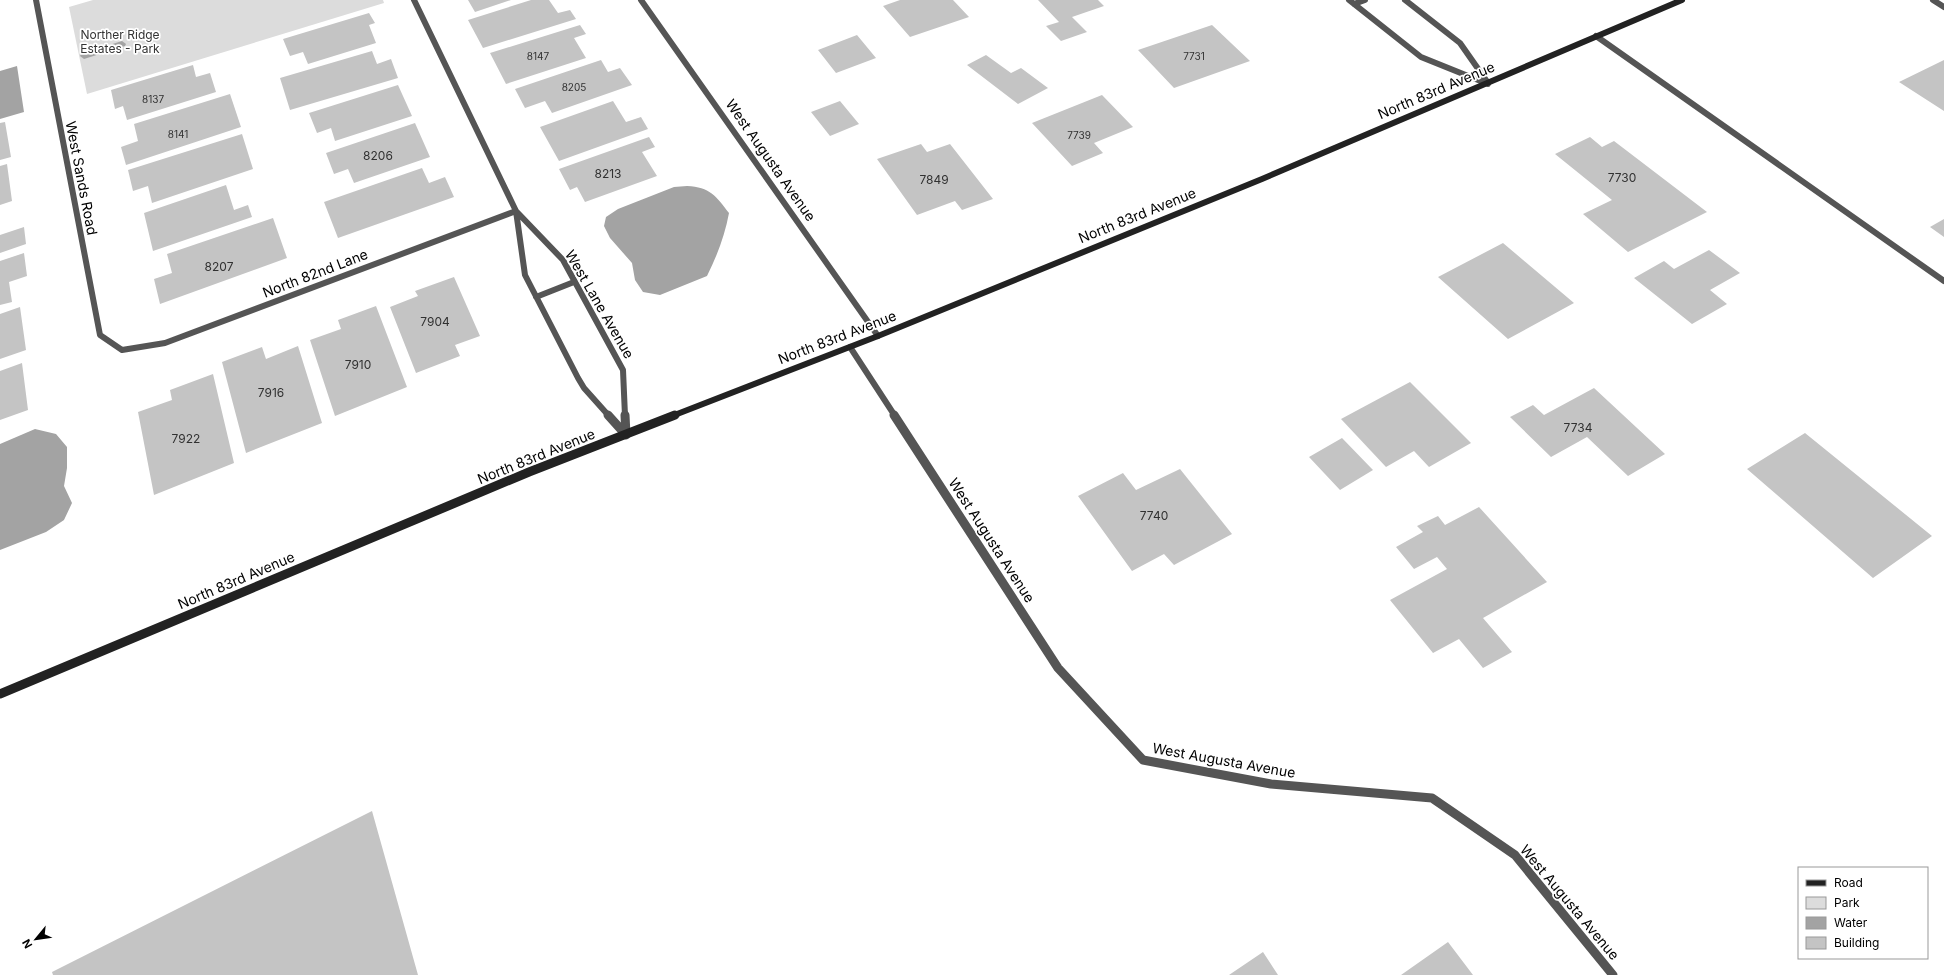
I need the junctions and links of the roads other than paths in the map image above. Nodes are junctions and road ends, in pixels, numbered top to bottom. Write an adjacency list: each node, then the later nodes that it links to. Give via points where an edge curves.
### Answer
1 (36, 0): 19 (street, West Sands Road, via 100,335)
2 (414, 0): 13 (street, West Lane Avenue)
3 (640, 0): 17 (street, West Augusta Avenue)
4 (1349, 0): 9 (street)
5 (1365, 0): 9 (street)
6 (1404, 0): 12 (street, via 1460,43)
7 (1682, 0): 11 (main road, North 83rd Avenue)
8 (1933, 0): 10 (street)
9 (1354, 4): 12 (street, via 1421,58)
10 (1944, 7)
11 (1596, 36): 12 (main road, North 83rd Avenue); 14 (street)
12 (1488, 84): 17 (main road, North 83rd Avenue)
13 (516, 212): 15 (street, West Lane Avenue, via 563,260); 16 (street, West Lane Avenue, via 525,275); 19 (street, North 82nd Lane, via 166,342)
14 (1944, 281)
15 (574, 282): 16 (street); 20 (street, West Lane Avenue, via 623,370)
16 (536, 298): 20 (street, West Lane Avenue, via 584,388)
17 (878, 336): 18 (main road, North 83rd Avenue)
18 (850, 346): 20 (main road, North 83rd Avenue); 22 (street, West Augusta Avenue, via 1058,668 1143,760 1271,784 1432,798 1515,855)
19 (122, 350)
20 (626, 435): 21 (main road, North 83rd Avenue, via 529,472)
21 (0, 694)
22 (1612, 975)

